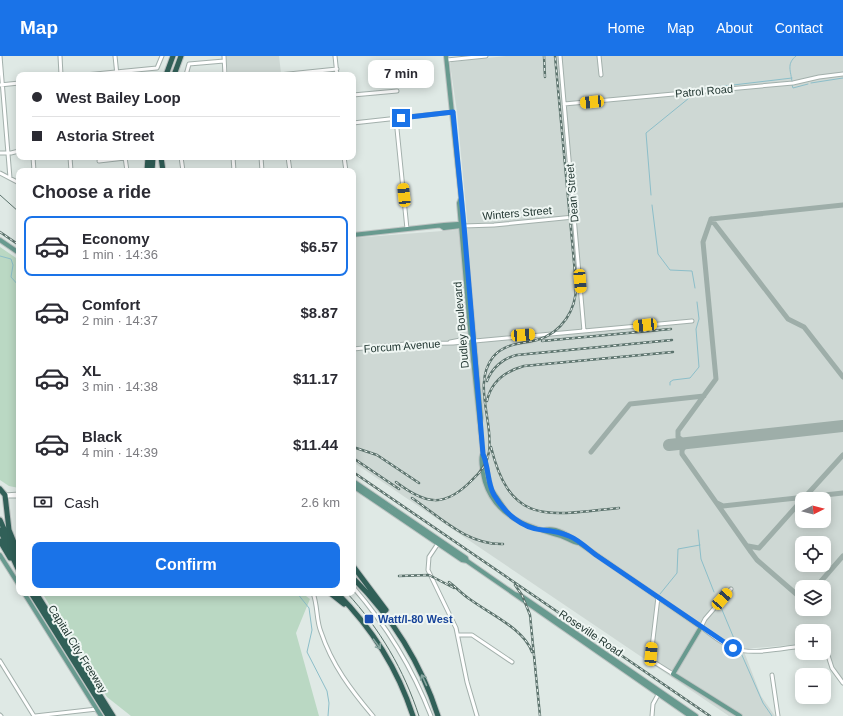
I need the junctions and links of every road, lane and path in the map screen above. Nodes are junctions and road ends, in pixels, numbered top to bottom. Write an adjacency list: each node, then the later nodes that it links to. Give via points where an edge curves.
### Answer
1 (0, 56): 26 (street)
2 (60, 56): 15 (street)
3 (115, 56): 16 (street)
4 (162, 56): 17 (street, via 157,68)
5 (173, 56): 18 (highway)
6 (180, 56): 19 (highway)
7 (224, 56): 13 (street)
8 (336, 56): 14 (street)
9 (486, 56): 12 (street)
10 (560, 56): 29 (street, Dean Street)
11 (599, 56): 24 (street)
12 (447, 58): 30 (main road, Dudley Boulevard)
13 (224, 61): 20 (street, via 189,64); 21 (street)
14 (337, 69): 22 (street)
15 (61, 72)
16 (117, 72)
17 (125, 72)
18 (167, 72)
19 (175, 72)
20 (187, 72)
21 (225, 72)
22 (308, 72)
23 (843, 74): 29 (street, Patrol Road, via 792,84)
24 (601, 76)
25 (16, 83): 26 (street)
26 (1, 85): 35 (street)
27 (398, 91): 28 (street)
28 (356, 95)
29 (564, 104): 39 (street, Dean Street)
30 (453, 112): 31 (street); 40 (main road, Dudley Boulevard)
31 (396, 119): 32 (street); 41 (street)
32 (356, 123)
33 (16, 152): 35 (street)
34 (0, 153): 35 (street)
35 (8, 154): 37 (street)
36 (0, 173): 37 (street)
37 (10, 178): 38 (street)
38 (16, 181)
39 (574, 217): 40 (street, Winters Street); 46 (street, Dean Street)
40 (462, 226): 41 (main road, Winters Street); 47 (main road, Dudley Boulevard)
41 (407, 229): 42 (main road, Winters Street)
42 (356, 235)
43 (0, 240): 44 (main road)
44 (16, 251)
45 (692, 321): 46 (street, Forcum Avenue)
46 (584, 331): 47 (street, Forcum Avenue)
47 (471, 340): 48 (street, Forcum Avenue); 76 (main road, Dudley Boulevard, via 481,418 482,469 487,486 498,506 523,524 579,543)
48 (356, 349)
49 (356, 483): 57 (main road, Roseville Road)
50 (356, 488): 57 (main road, Roseville Road)
51 (0, 489): 52 (highway)
52 (3, 495): 53 (street); 58 (highway, via 9,530)
53 (16, 495)
54 (0, 520): 60 (highway)
55 (0, 530): 61 (highway)
56 (0, 541): 62 (highway)
57 (439, 542): 80 (street, via 429,557 428,570); 88 (main road, Roseville Road)
58 (16, 548)
59 (0, 555): 65 (main road)
60 (16, 555)
61 (16, 565)
62 (16, 570)
63 (356, 570): 67 (highway)
64 (356, 573): 67 (highway)
65 (16, 580)
66 (356, 582): 78 (highway)
67 (365, 582): 78 (highway)
68 (731, 589): 79 (street)
69 (356, 591): 96 (street, via 380,619 399,648 414,674)
70 (26, 596): 89 (main road)
71 (32, 596): 92 (highway, Capital City Freeway)
72 (38, 596): 93 (highway, Capital City Freeway)
73 (314, 596): 94 (street, via 321,632 337,668)
74 (334, 596): 77 (highway)
75 (340, 596): 77 (highway)
76 (658, 598): 79 (main road, Dudley Boulevard); 85 (street, via 651,656 654,662)
77 (354, 612): 95 (highway, one-way to 95, via 381,648)
78 (394, 626): 97 (highway, one-way to 78, via 418,666)
79 (701, 627): 81 (street, via 739,650); 85 (main road)
80 (458, 634): 84 (street, via 474,636); 98 (street, via 467,682)
81 (795, 647)
82 (829, 660): 87 (street)
83 (0, 661): 90 (street)
84 (512, 662)
85 (673, 674): 102 (main road)
86 (772, 675): 103 (street)
87 (843, 683)
88 (659, 693): 99 (street, via 653,704); 100 (main road, Roseville Road); 101 (main road, Roseville Road)
89 (97, 709): 90 (street); 91 (main road)
90 (35, 716)
91 (101, 716)
92 (108, 716)
93 (113, 716)
94 (373, 716)
95 (413, 716)
96 (431, 716)
97 (438, 716)
98 (477, 716)
99 (652, 716)
100 (690, 716)
101 (696, 716)
102 (740, 716)
103 (778, 716)

